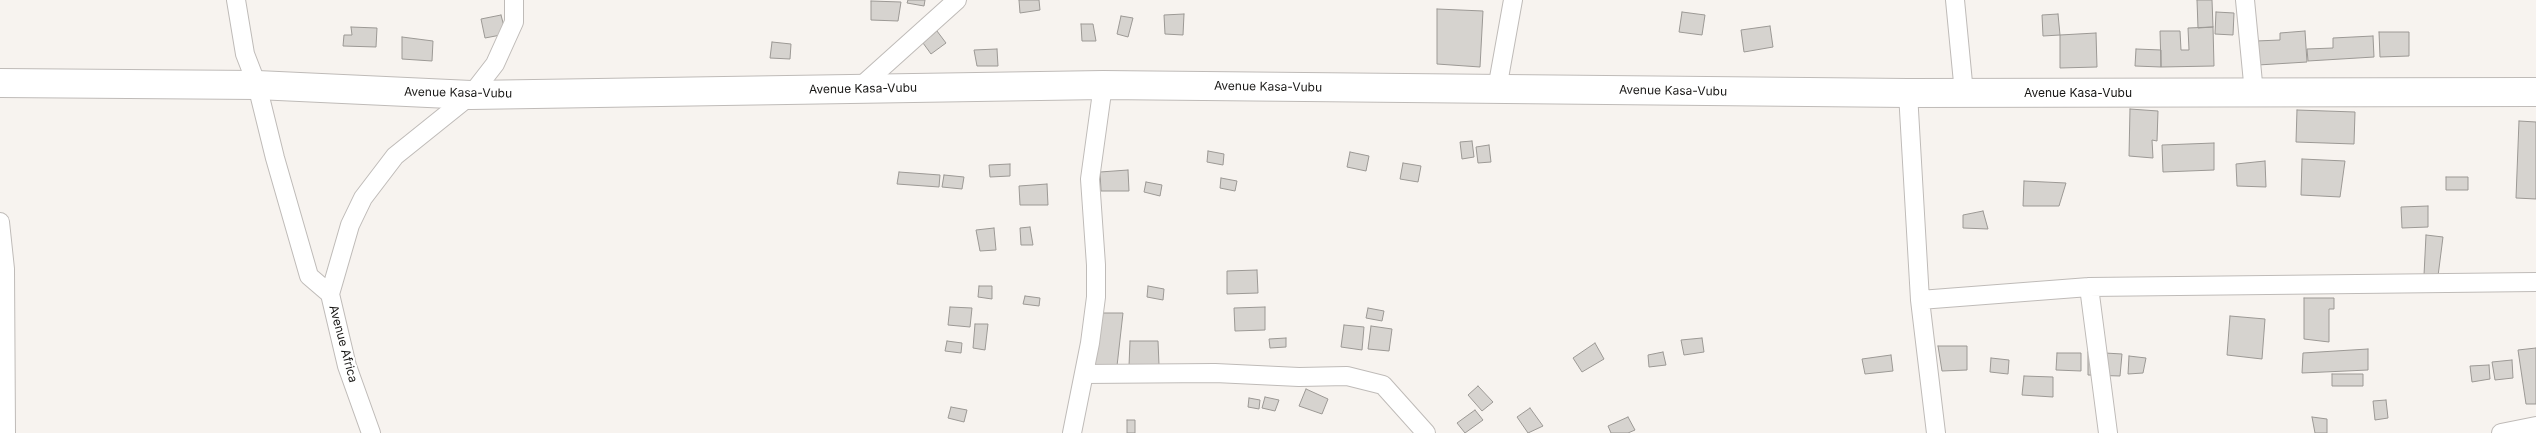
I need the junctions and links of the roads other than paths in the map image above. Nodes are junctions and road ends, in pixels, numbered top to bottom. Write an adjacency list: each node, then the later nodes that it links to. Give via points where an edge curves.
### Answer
1 (236, 0): 8 (street, via 245,54)
2 (514, 0): 16 (street, Avenue Africa, via 514,22 508,38 495,64)
3 (957, 0): 10 (street)
4 (1513, 0): 11 (street)
5 (1955, 0): 14 (street)
6 (2245, 0): 15 (street)
7 (0, 83): 8 (highway, Avenue Kasa-Vubu)
8 (257, 85): 16 (highway, Avenue Kasa-Vubu); 20 (street, via 310,276)
9 (1103, 85): 10 (highway, Avenue Kasa-Vubu); 11 (highway, Avenue Kasa-Vubu); 22 (street, via 1090,179 1096,290)
10 (858, 89): 16 (highway, Avenue Kasa-Vubu)
11 (1497, 89): 13 (highway, Avenue Kasa-Vubu)
12 (2536, 92): 15 (highway, Avenue Kasa-Vubu)
13 (1908, 93): 14 (highway, Avenue Kasa-Vubu); 21 (street)
14 (1964, 93): 15 (highway, Avenue Kasa-Vubu)
15 (2254, 93)
16 (471, 95): 20 (street, Avenue Africa, via 395,156 379,174 362,198 350,225)
17 (0, 222): 24 (street, via 5,269)
18 (2536, 282): 19 (street)
19 (2089, 287): 21 (street); 29 (street)
20 (330, 294): 25 (street, Avenue Africa, via 346,366)
21 (1920, 300): 28 (street)
22 (1084, 374): 26 (street); 27 (street, via 1348,376 1383,385)
23 (2536, 426): 30 (street)
24 (6, 433)
25 (371, 433)
26 (1072, 433)
27 (1426, 433)
28 (1936, 433)
29 (2108, 433)
30 (2501, 433)

